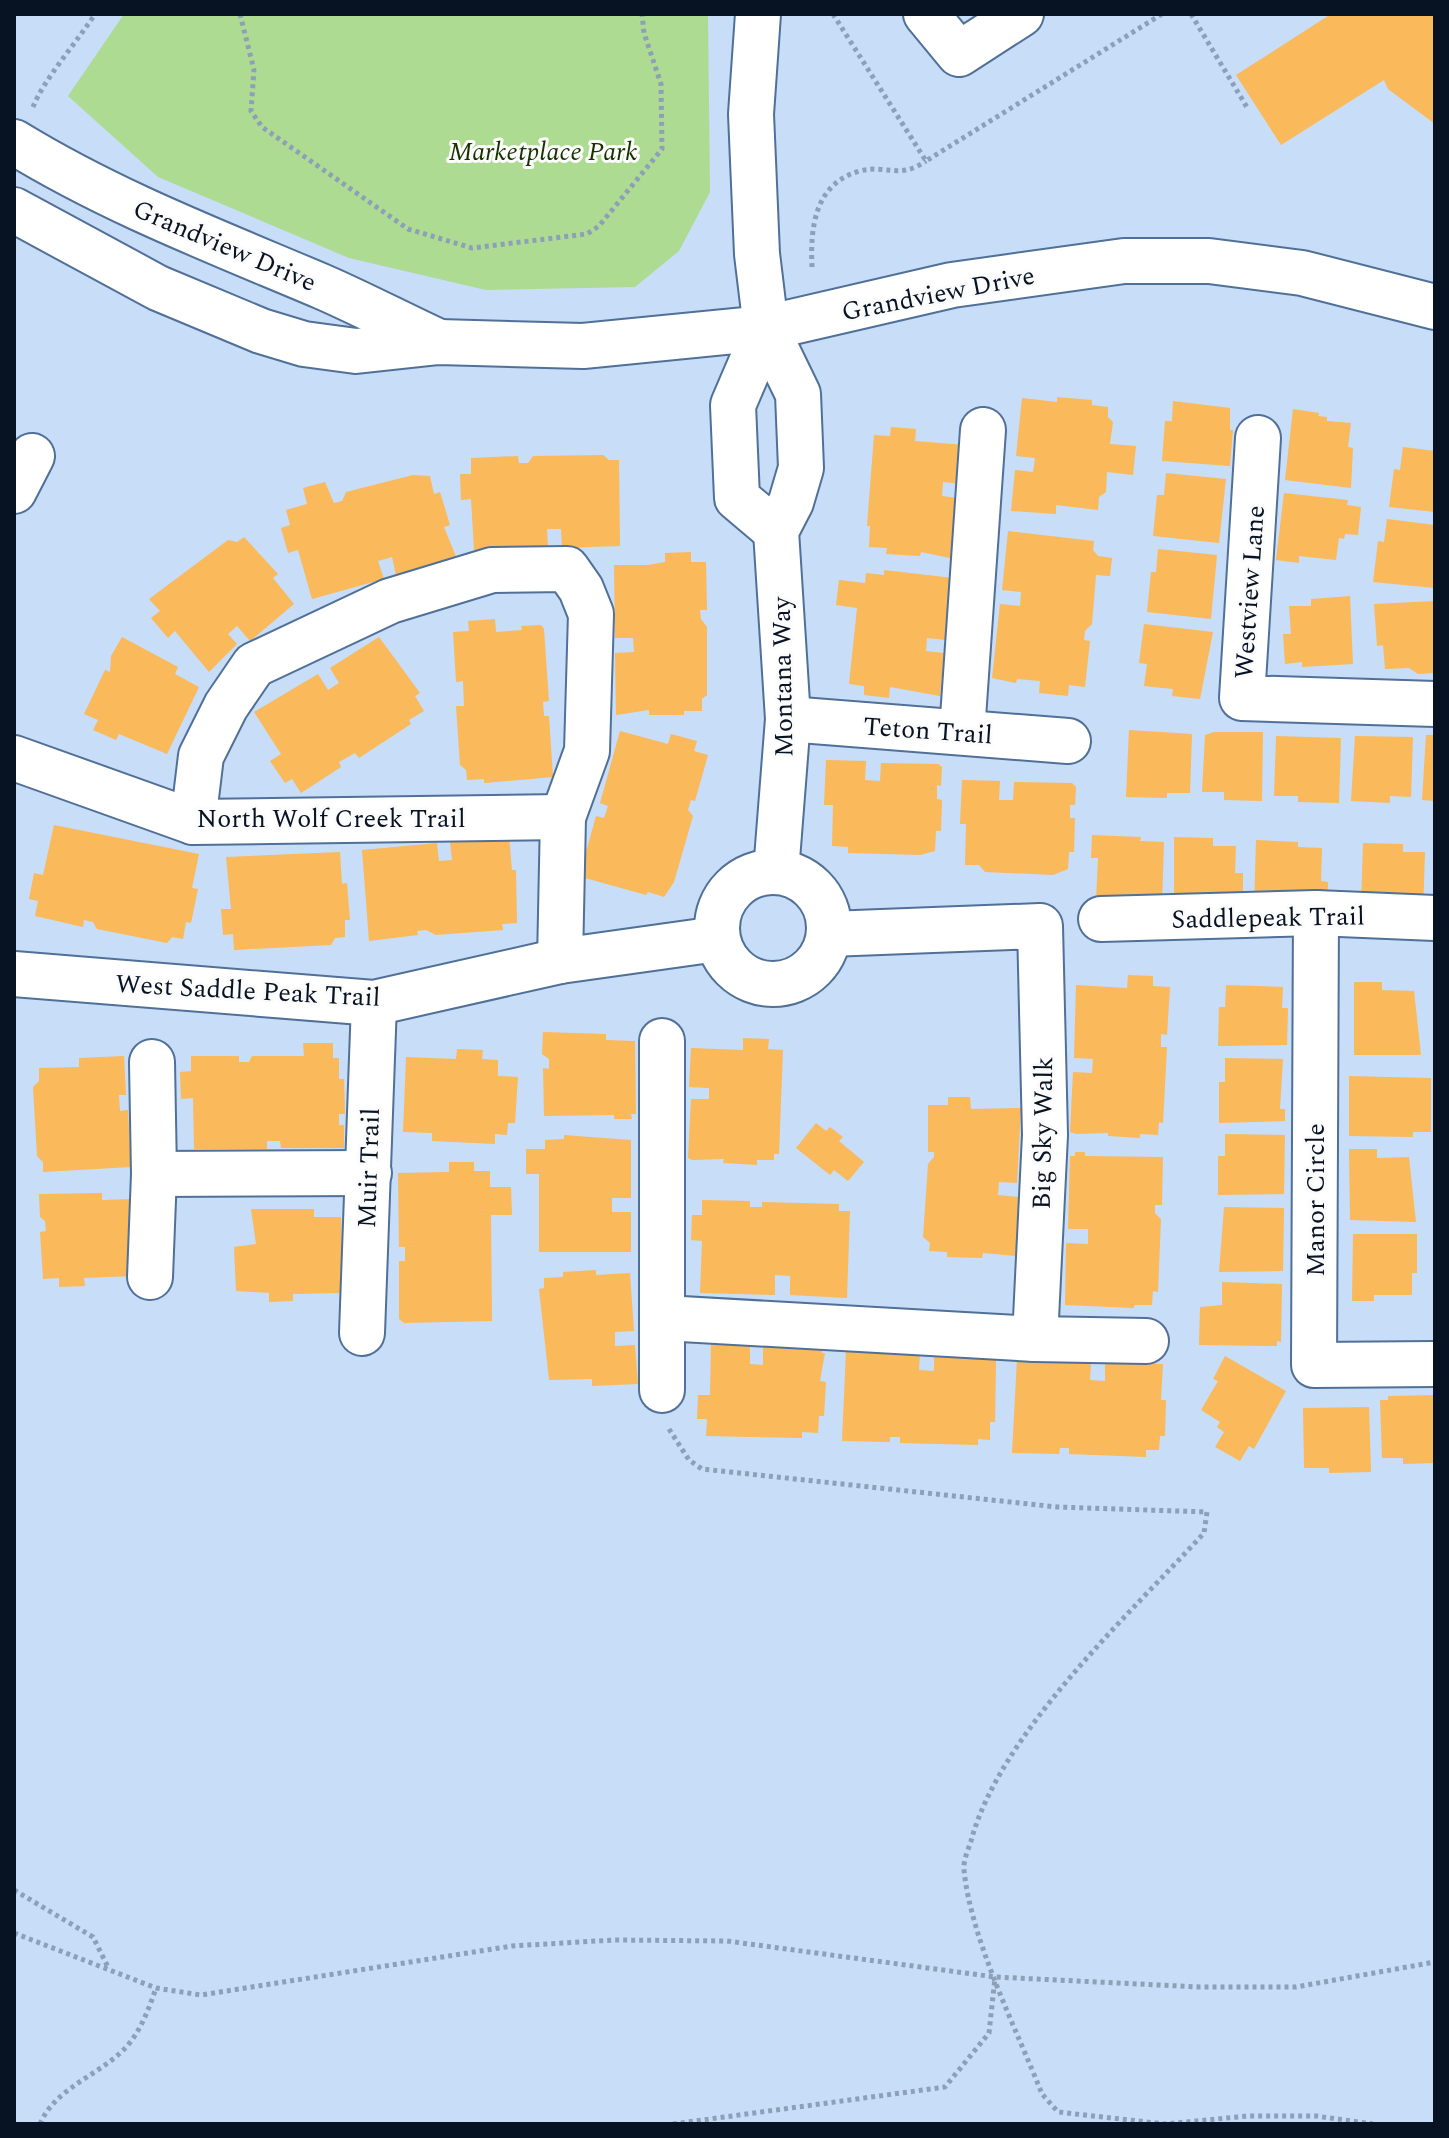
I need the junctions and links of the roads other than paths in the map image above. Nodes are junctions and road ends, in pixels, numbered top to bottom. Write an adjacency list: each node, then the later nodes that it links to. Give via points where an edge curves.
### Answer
1 (758, 14): 7 (street, via 751,114)
2 (926, 14): 3 (street, via 959,54)
3 (1021, 14)
4 (16, 143): 8 (street, Grandview Drive, via 100,192)
5 (14, 210): 8 (street, Grandview Drive, via 158,288 261,331 356,351)
6 (1435, 307): 7 (street, Grandview Drive, via 1302,273 1209,261 1124,261 952,285)
7 (766, 328): 8 (street, Grandview Drive, via 543,347); 11 (street, Montana Way, via 798,394 801,468); 11 (street, via 733,405 737,498)
8 (439, 342)
9 (983, 430): 14 (street)
10 (1258, 438): 12 (street, Westview Lane, via 1242,698)
11 (776, 531): 13 (street, Montana Way)
12 (1435, 704)
13 (788, 719): 14 (street, Teton Trail); 19 (street, Montana Way)
14 (962, 732): 15 (street, Teton Trail)
15 (1068, 741)
16 (14, 758): 18 (street, North Wolf Creek Trail)
17 (563, 817): 18 (street, North Wolf Creek Trail); 18 (street, via 587,751 591,614 567,569 492,570 390,601 254,665 201,756); 25 (street)
18 (193, 822)
19 (776, 872): 23 (street, via 809,885 821,898); 24 (street, via 743,880 730,891 717,922)
20 (1316, 913): 21 (street, Saddlepeak Trail); 22 (street, Saddlepeak Trail); 37 (street, Manor Circle, via 1314,1365)
21 (1435, 918)
22 (1101, 919)
23 (829, 934): 24 (street, via 815,967 784,984 749,980 735,970); 35 (street, Big Sky Walk, via 1040,926 1045,1135)
24 (717, 939): 25 (street, West Saddle Peak Trail)
25 (560, 961): 27 (street, West Saddle Peak Trail)
26 (14, 974): 27 (street, West Saddle Peak Trail)
27 (374, 1003): 30 (street, Muir Trail)
28 (662, 1041): 33 (street)
29 (152, 1062): 31 (street)
30 (369, 1173): 31 (street); 34 (street, Muir Trail)
31 (154, 1174): 32 (street)
32 (150, 1277)
33 (664, 1318): 35 (street); 38 (street)
34 (362, 1333)
35 (1035, 1339): 36 (street)
36 (1146, 1341)
37 (1435, 1364)
38 (662, 1390)

